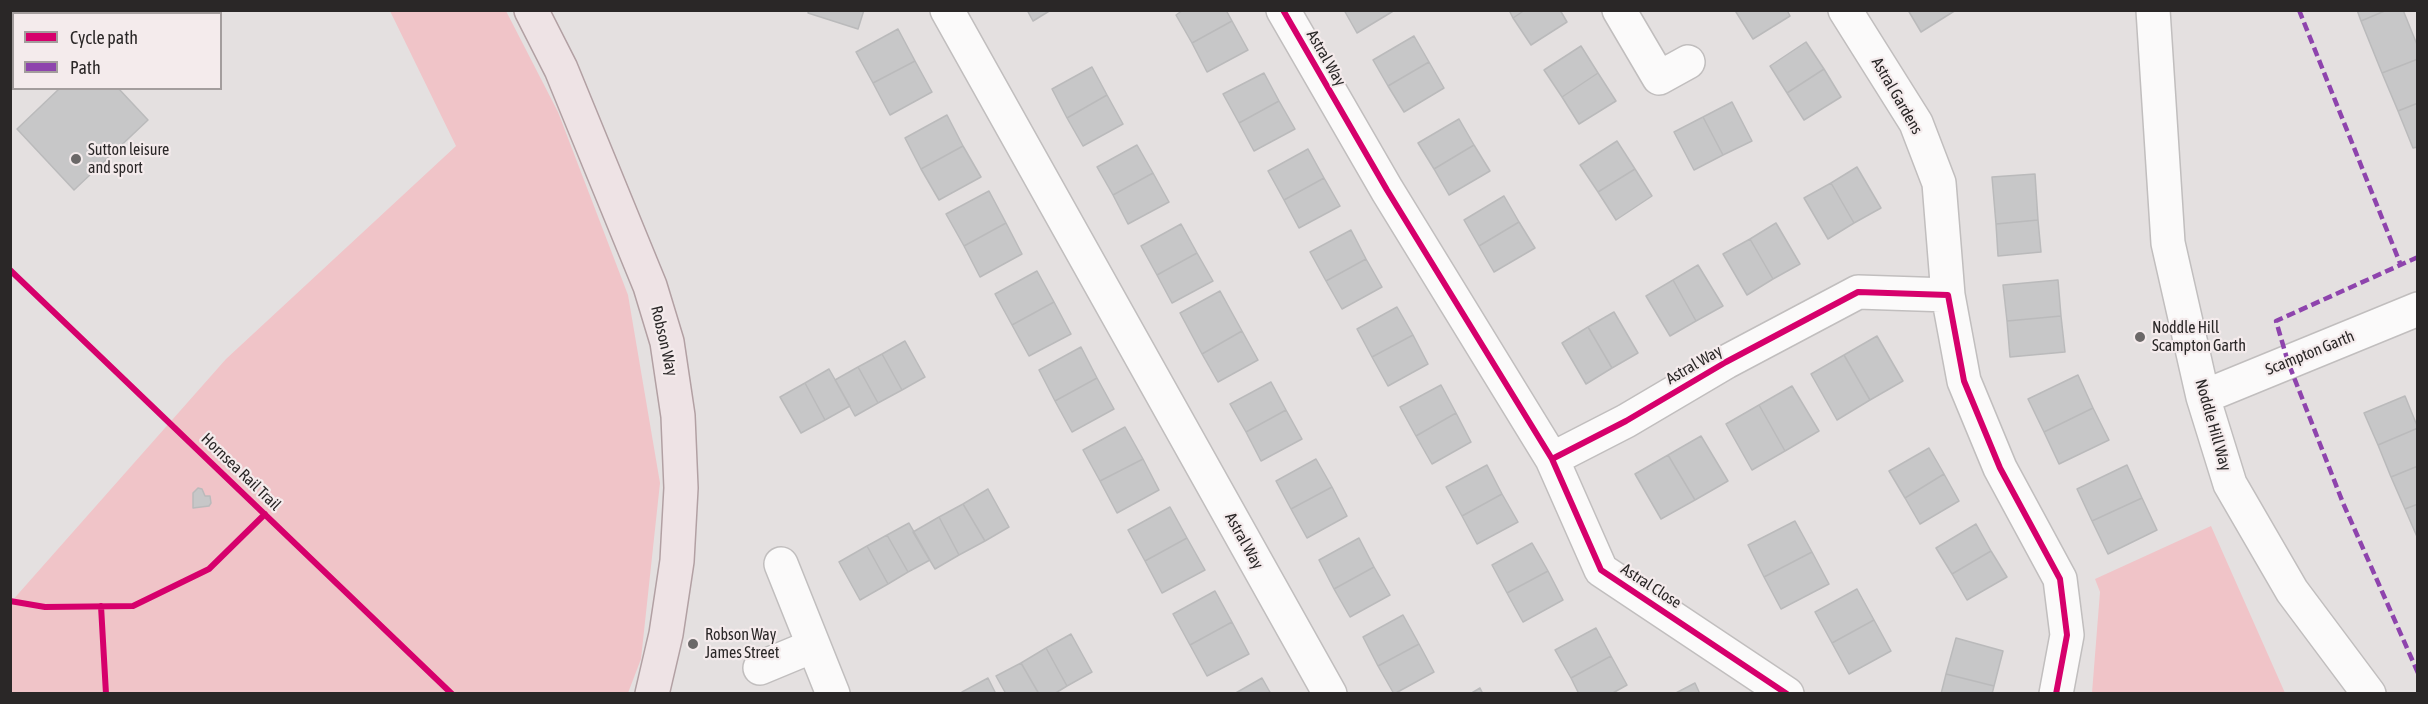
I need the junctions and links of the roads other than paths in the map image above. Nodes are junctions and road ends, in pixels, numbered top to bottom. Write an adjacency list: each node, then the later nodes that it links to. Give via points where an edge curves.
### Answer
1 (531, 10): 15 (main road, Robson Way, via 566,80 650,286 667,342 678,416 681,488 677,561)
2 (948, 10): 17 (street, Astral Way)
3 (1282, 10): 11 (street, Astral Way)
4 (1619, 10): 7 (street, via 1659,78)
5 (1845, 10): 8 (street, Astral Gardens, via 1916,123 1939,183)
6 (2153, 10): 10 (street, Noddle Hill Way, via 2168,243)
7 (1688, 62)
8 (1948, 295): 11 (street, Astral Way, via 1858,292); 19 (street, via 1964,381 2000,468 2060,579 2067,635)
9 (2418, 309): 10 (street, Scampton Garth)
10 (2203, 397): 20 (street, Noddle Hill Way, via 2230,484 2292,591)
11 (1552, 459): 18 (street, Astral Close, via 1601,570)
12 (781, 564): 13 (street)
13 (813, 646): 14 (street); 16 (street)
14 (760, 668)
15 (652, 693)
16 (833, 693)
17 (1330, 693)
18 (1787, 693)
19 (2056, 693)
20 (2369, 693)

